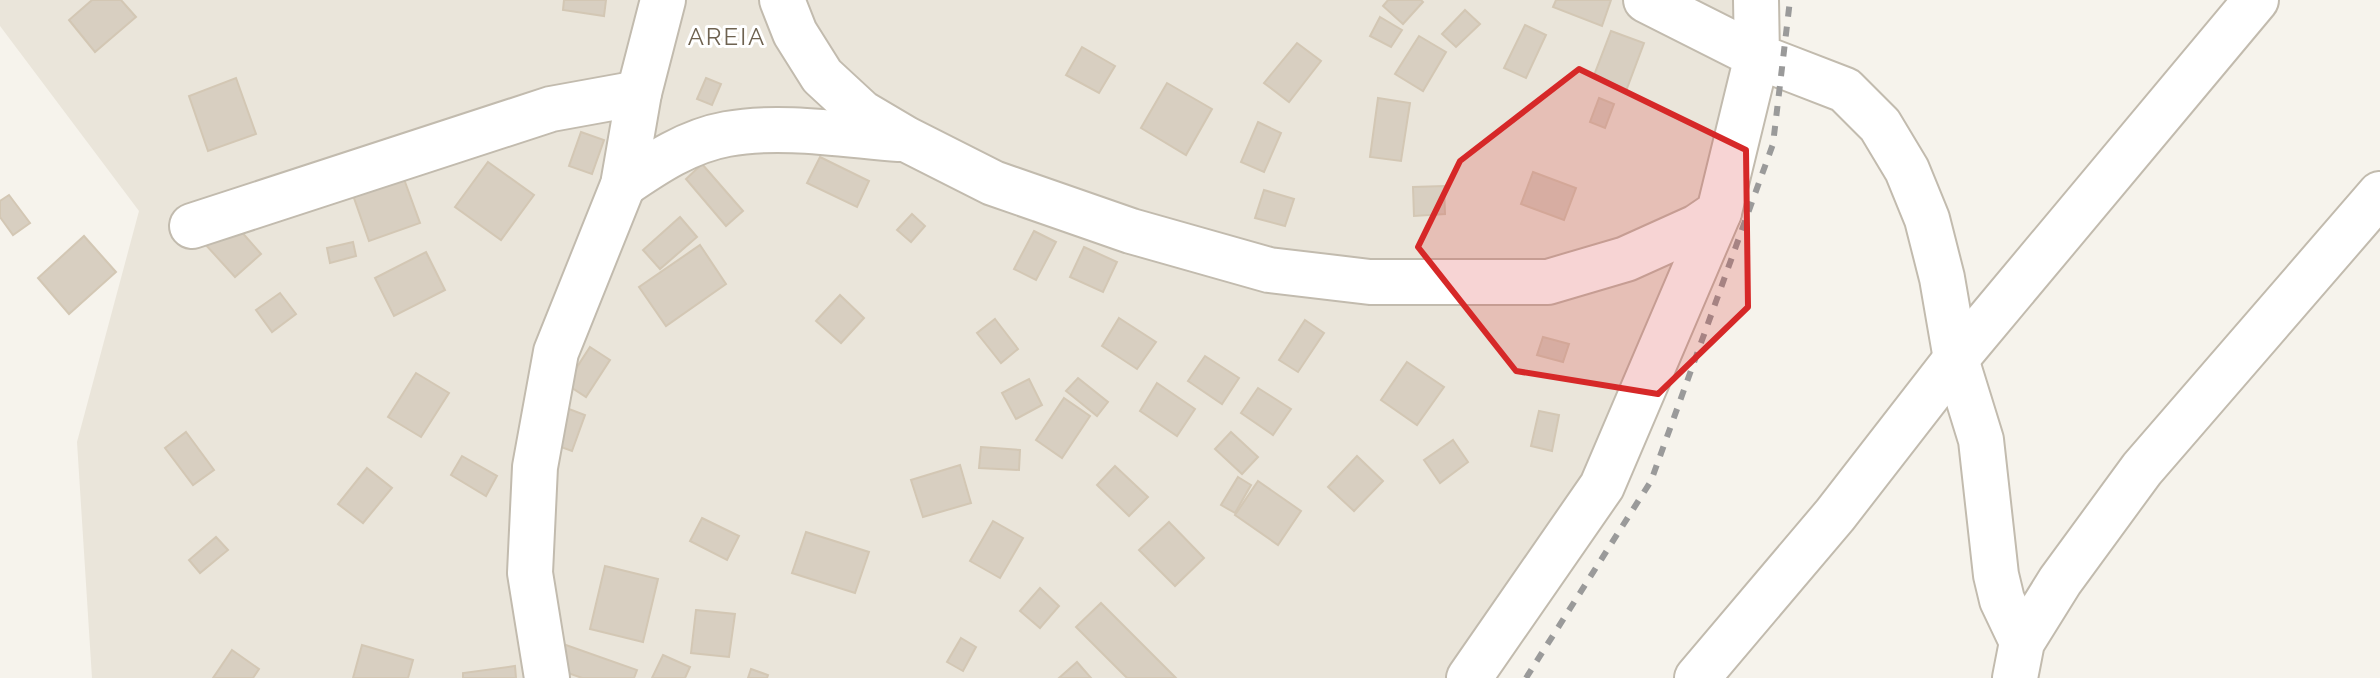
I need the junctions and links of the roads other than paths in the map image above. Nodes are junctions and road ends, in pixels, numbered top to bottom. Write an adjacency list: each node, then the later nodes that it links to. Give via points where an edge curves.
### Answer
1 (663, 0): 7 (street)
2 (782, 0): 8 (street, via 822,76 862,113)
3 (1646, 0): 6 (street)
4 (1756, 0): 6 (street)
5 (2256, 0): 13 (street)
6 (1757, 56): 11 (street); 13 (street, via 1845,90 1880,125 1907,170 1927,219)
7 (639, 93): 9 (street); 12 (street, via 551,109)
8 (906, 139): 9 (street, via 797,131 728,134 674,152); 11 (street, via 993,183 1131,231 1269,270 1370,282 1548,282 1626,259)
9 (623, 185): 15 (street, via 556,352 535,467 530,573)
10 (2380, 194): 14 (street, via 2142,469 2060,581)
11 (1719, 212): 16 (street, via 1602,486)
12 (192, 226)
13 (1956, 359): 14 (street, via 1981,440 1996,575); 17 (street, via 1835,515)
14 (2018, 660)
15 (547, 678)
16 (1469, 678)
17 (1697, 678)

